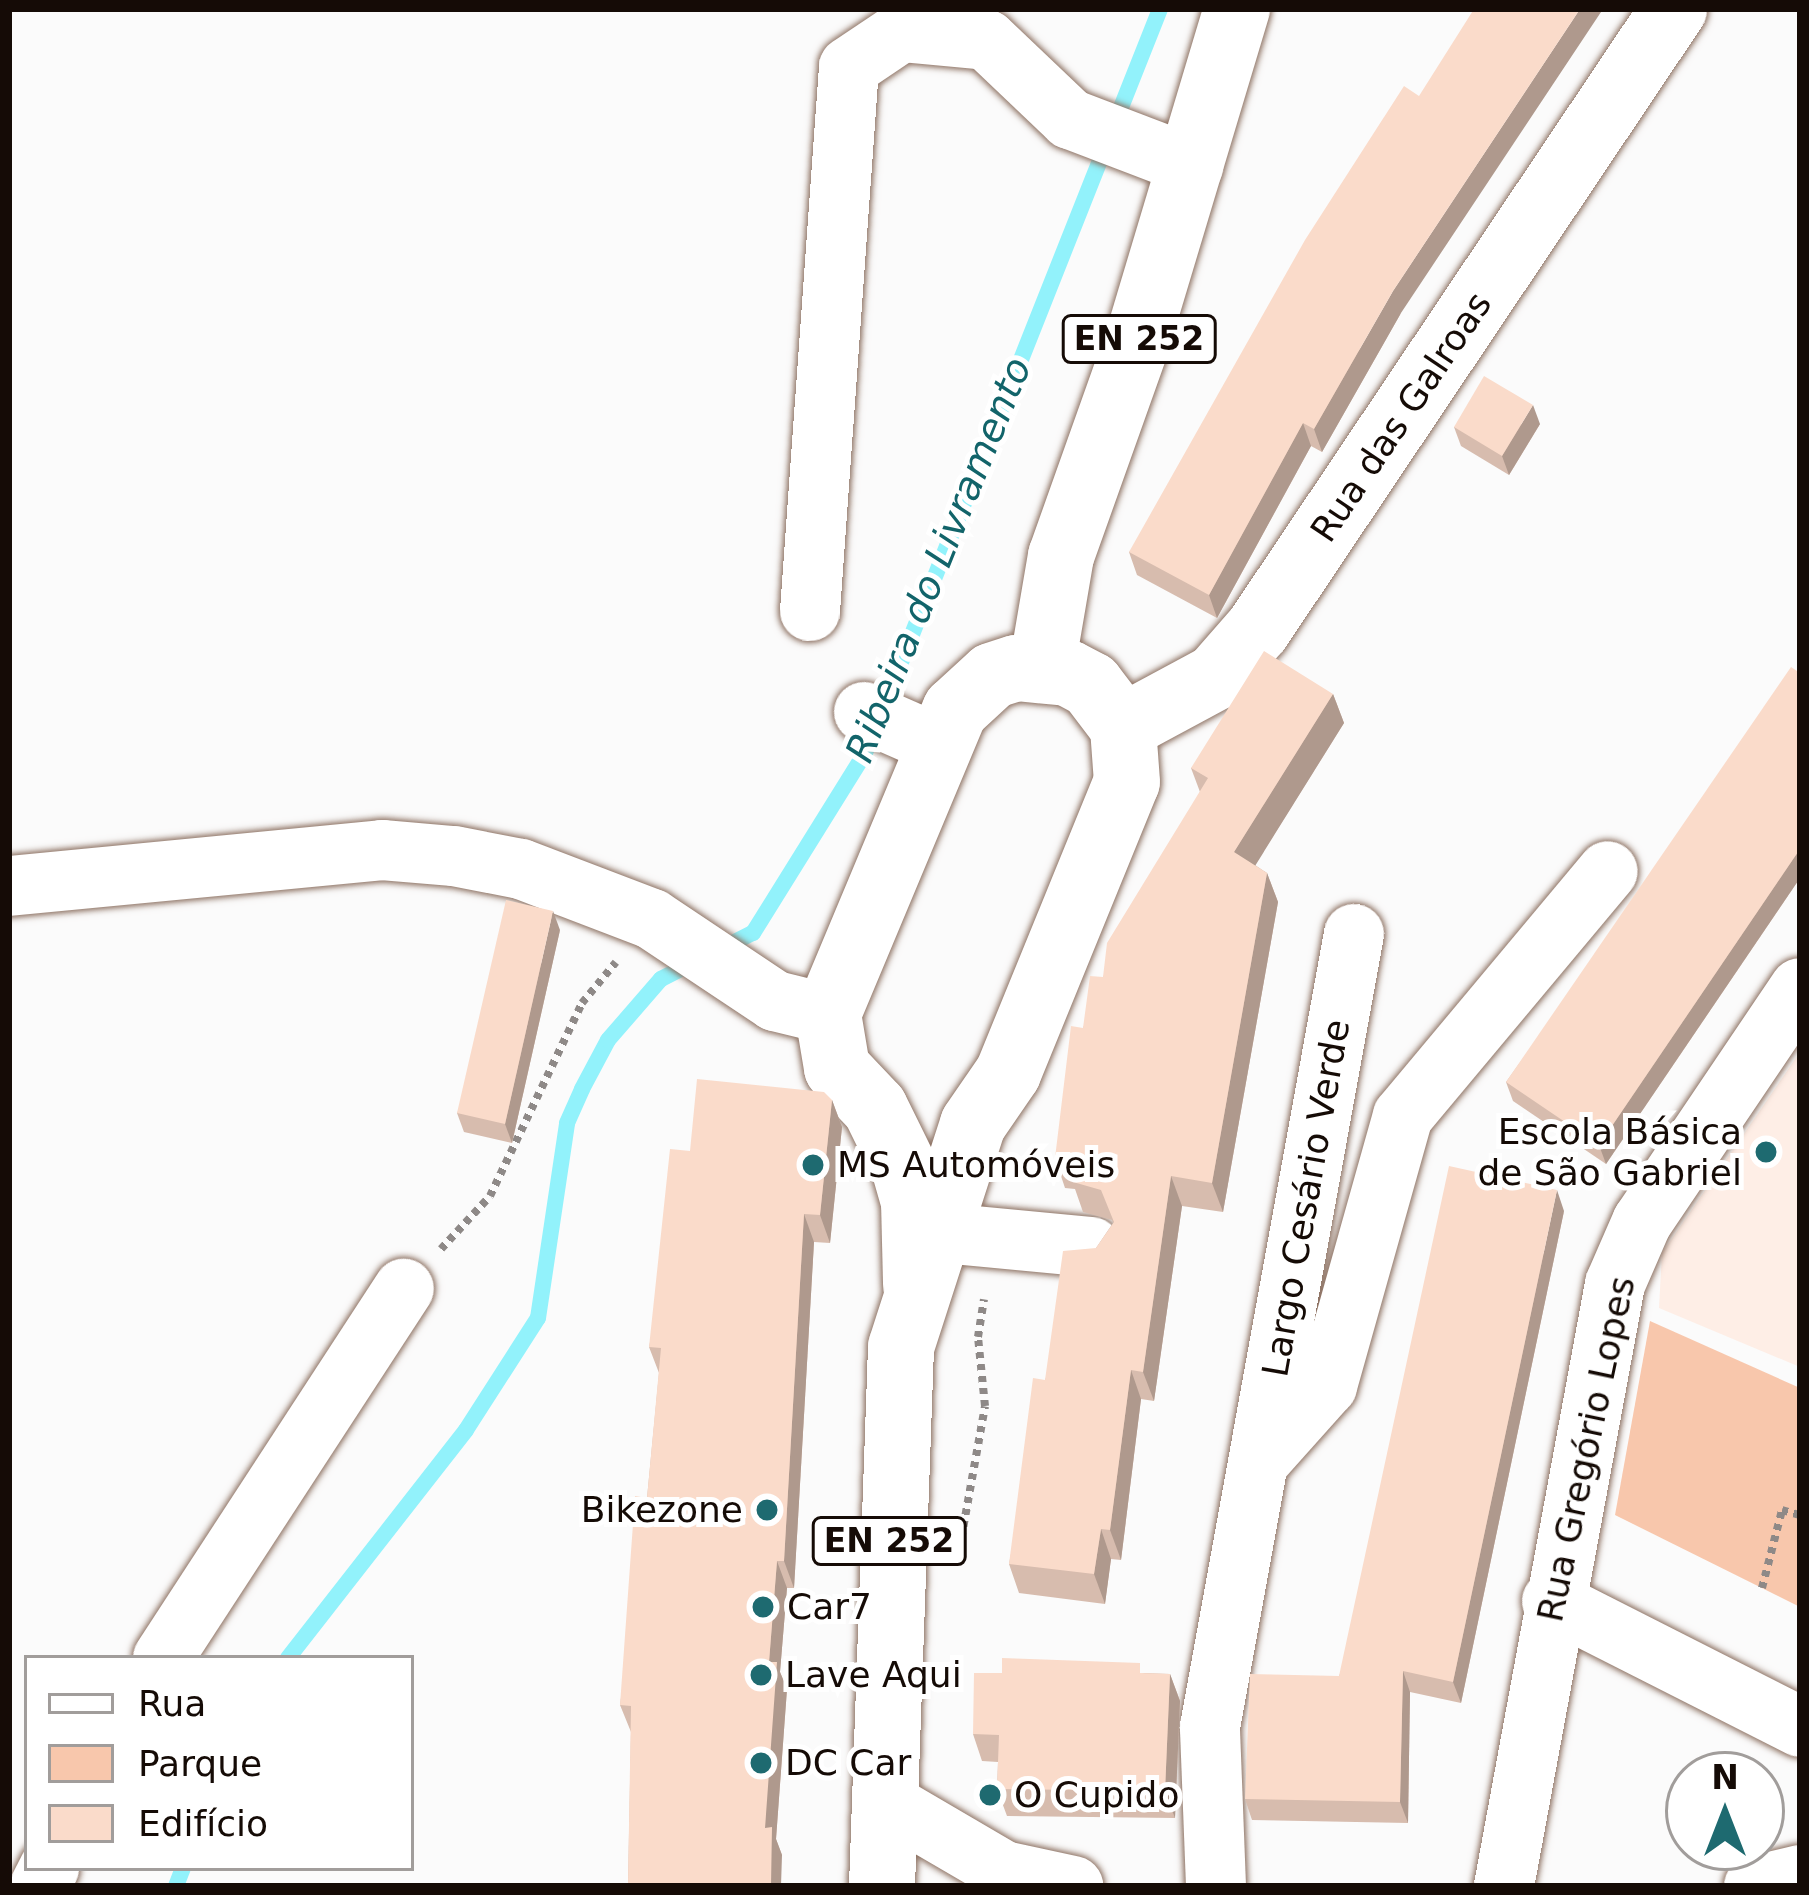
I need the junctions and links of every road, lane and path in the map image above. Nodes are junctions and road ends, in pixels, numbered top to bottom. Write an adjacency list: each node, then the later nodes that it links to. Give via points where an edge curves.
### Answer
1 (1238, 9): 5 (main road, EN 252)
2 (1674, 9): 4 (main road, Rua das Galroas)
3 (1721, 9): 4 (main road, Rua das Galroas)
4 (1637, 65): 8 (main road, Rua das Galroas, via 1258,629 1216,677)
5 (1149, 152): 6 (street, via 1054,105 987,40 901,32 849,67); 7 (main road, EN 252)
6 (810, 611)
7 (1042, 667): 8 (main road, via 1091,685); 14 (main road, via 1016,668 903,729)
8 (1123, 727): 15 (main road, EN 252, via 1127,782 1008,1073)
9 (1608, 871): 20 (street, Largo Cesário Verde, via 1403,1116 1327,1386)
10 (9, 886): 11 (street, via 382,850 521,869)
11 (652, 920): 14 (street, via 775,1001); 19 (path, via 582,1003 490,1196)
12 (1354, 934): 20 (street, Largo Cesário Verde)
13 (1800, 988): 24 (street, Rua Gregório Lopes, via 1642,1222 1616,1284)
14 (828, 1014): 16 (main road, EN 252, via 837,1068)
15 (993, 1092): 16 (main road, via 975,1108 929,1121); 18 (main road, EN 252, via 973,1124)
16 (875, 1108): 18 (main road, EN 252, via 914,1201)
17 (1091, 1247): 18 (street)
18 (948, 1252): 22 (path, via 978,1337 985,1406); 27 (main road, EN 252, via 896,1417)
19 (404, 1288): 25 (street)
20 (1258, 1463): 31 (street, Largo Cesário Verde, via 1210,1727)
21 (1800, 1515): 23 (path, via 1782,1510)
22 (952, 1580)
23 (1762, 1588)
24 (1552, 1601): 26 (street); 32 (street, Rua Gregório Lopes)
25 (165, 1655)
26 (1800, 1727)
27 (884, 1801): 29 (main road, EN 252); 30 (street, via 1004,1871)
28 (1800, 1875): 33 (street)
29 (882, 1886)
30 (1073, 1886)
31 (1216, 1886)
32 (1504, 1886)
33 (1754, 1886)

